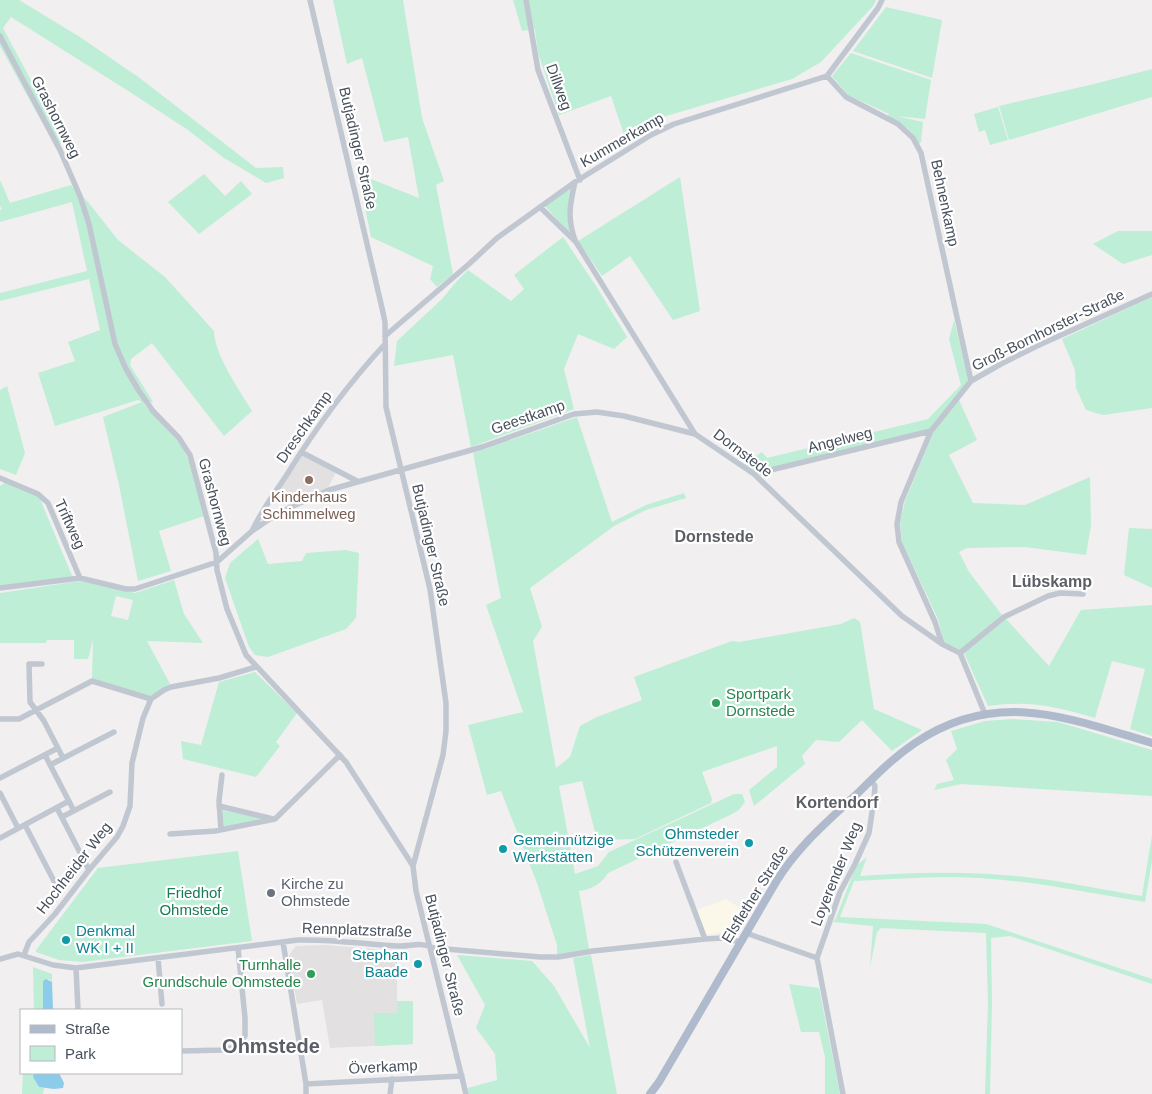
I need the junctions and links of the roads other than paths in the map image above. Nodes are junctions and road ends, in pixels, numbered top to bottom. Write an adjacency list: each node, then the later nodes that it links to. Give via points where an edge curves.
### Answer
1 (310, 0): 10 (street, Butjadinger Straße, via 382,308)
2 (526, 0): 6 (street, Dillweg, via 538,70)
3 (882, 0): 5 (street)
4 (0, 36): 21 (street, Grashornweg, via 60,150 80,196 115,344 126,369 153,411 179,438 190,455)
5 (827, 76): 6 (street, Kummerkamp, via 674,124); 12 (street, Behnenkamp, via 846,97 898,124 913,138 921,153)
6 (578, 181): 7 (street, Kummerkamp); 8 (street, Dornstede, via 570,206 570,226)
7 (540, 207): 8 (street, Dornstede); 10 (street, Kummerkamp, via 497,238)
8 (576, 242): 14 (street, Dornstede)
9 (1152, 294): 12 (street, Groß-Bornhorster-Straße, via 1037,346)
10 (385, 336): 11 (street, Butjadinger Straße)
11 (385, 344): 15 (street, Dreschkamp, via 354,379); 16 (street, Butjadinger Straße, via 386,407)
12 (971, 381): 13 (street, Groß-Bornhorster-Straße)
13 (931, 431): 17 (street, Angelweg); 25 (street, Groß-Bornhorster-Straße, via 901,502 897,524 899,542)
14 (695, 434): 16 (street, Geestkamp, via 624,416 597,412 574,414 482,446); 17 (street, Dornstede)
15 (301, 452): 19 (street); 20 (street, Dreschkamp)
16 (401, 469): 19 (street, Geestkamp); 57 (street, Butjadinger Straße, via 430,589 446,710 443,755)
17 (754, 474): 25 (street, Dornstede, via 902,616)
18 (0, 478): 22 (street, Triftweg, via 38,494 48,503)
19 (357, 481): 20 (street, Geestkamp, via 291,507)
20 (252, 531): 21 (street)
21 (216, 562): 22 (street, via 135,589); 28 (street, Grashornweg, via 227,610 246,655)
22 (80, 578): 23 (street)
23 (0, 588)
24 (1083, 594): 26 (street, via 1048,596 1004,617)
25 (942, 644): 26 (street)
26 (960, 653): 31 (street)
27 (42, 664): 30 (street, via 29,664 30,702)
28 (256, 667): 29 (street, via 171,687); 37 (street, Grashornweg)
29 (151, 699): 30 (street, via 92,680); 58 (street, Hochheider Weg, via 133,755 127,817 117,837)
30 (35, 710): 32 (street, via 19,719); 35 (street)
31 (985, 714): 34 (main road, Elsflether Straße, via 1047,714); 42 (main road, Elsflether Straße, via 935,730)
32 (0, 719)
33 (114, 732): 38 (street)
34 (1152, 743)
35 (58, 748): 36 (street); 38 (street)
36 (45, 755): 39 (street); 41 (street)
37 (340, 755): 50 (street); 57 (street, Grashornweg)
38 (63, 758): 39 (street)
39 (50, 765): 45 (street)
40 (222, 775): 46 (street)
41 (0, 778)
42 (871, 780): 60 (main road, Elsflether Straße, via 794,854); 70 (street, Loyerender Weg, via 875,786 869,832 840,892)
43 (110, 792): 48 (street)
44 (0, 793): 52 (street)
45 (69, 802): 47 (street); 48 (street)
46 (220, 806): 50 (street); 53 (street)
47 (57, 808): 49 (street); 51 (street)
48 (74, 811): 49 (street)
49 (62, 817): 58 (street)
50 (275, 820): 53 (street)
51 (25, 825): 52 (street); 59 (street)
52 (18, 828): 55 (street)
53 (221, 830): 54 (street)
54 (170, 834)
55 (0, 838)
56 (676, 862): 61 (street)
57 (413, 866): 64 (street, Butjadinger Straße)
58 (89, 870): 67 (street, Hochheider Weg, via 29,942)
59 (56, 885)
60 (746, 933): 63 (main road, Elsflether Straße); 70 (street)
61 (705, 938): 63 (street, Rennplatzstraße); 64 (street, Rennplatzstraße, via 540,957)
62 (283, 942): 64 (street, Rennplatzstraße, via 325,940 396,946 424,943); 65 (street, Rennplatzstraße); 77 (street)
63 (741, 942): 81 (main road, Elsflether Straße)
64 (429, 946): 75 (street, Butjadinger Straße)
65 (238, 948): 69 (street, Rennplatzstraße); 74 (street, via 245,1036 237,1046 224,1050)
66 (0, 951): 68 (street)
67 (24, 955): 68 (street); 71 (street, Rennplatzstraße, via 52,965)
68 (2, 958)
69 (158, 958): 71 (street, Rennplatzstraße); 72 (street)
70 (817, 958): 82 (street)
71 (76, 968): 73 (street)
72 (162, 1004)
73 (78, 1009)
74 (182, 1051)
75 (462, 1076): 76 (street, Överkamp); 80 (street, Butjadinger Straße)
76 (392, 1079): 77 (street, Överkamp); 79 (street)
77 (306, 1084): 78 (street)
78 (306, 1094)
79 (390, 1094)
80 (466, 1094)
81 (650, 1094)
82 (843, 1094)

